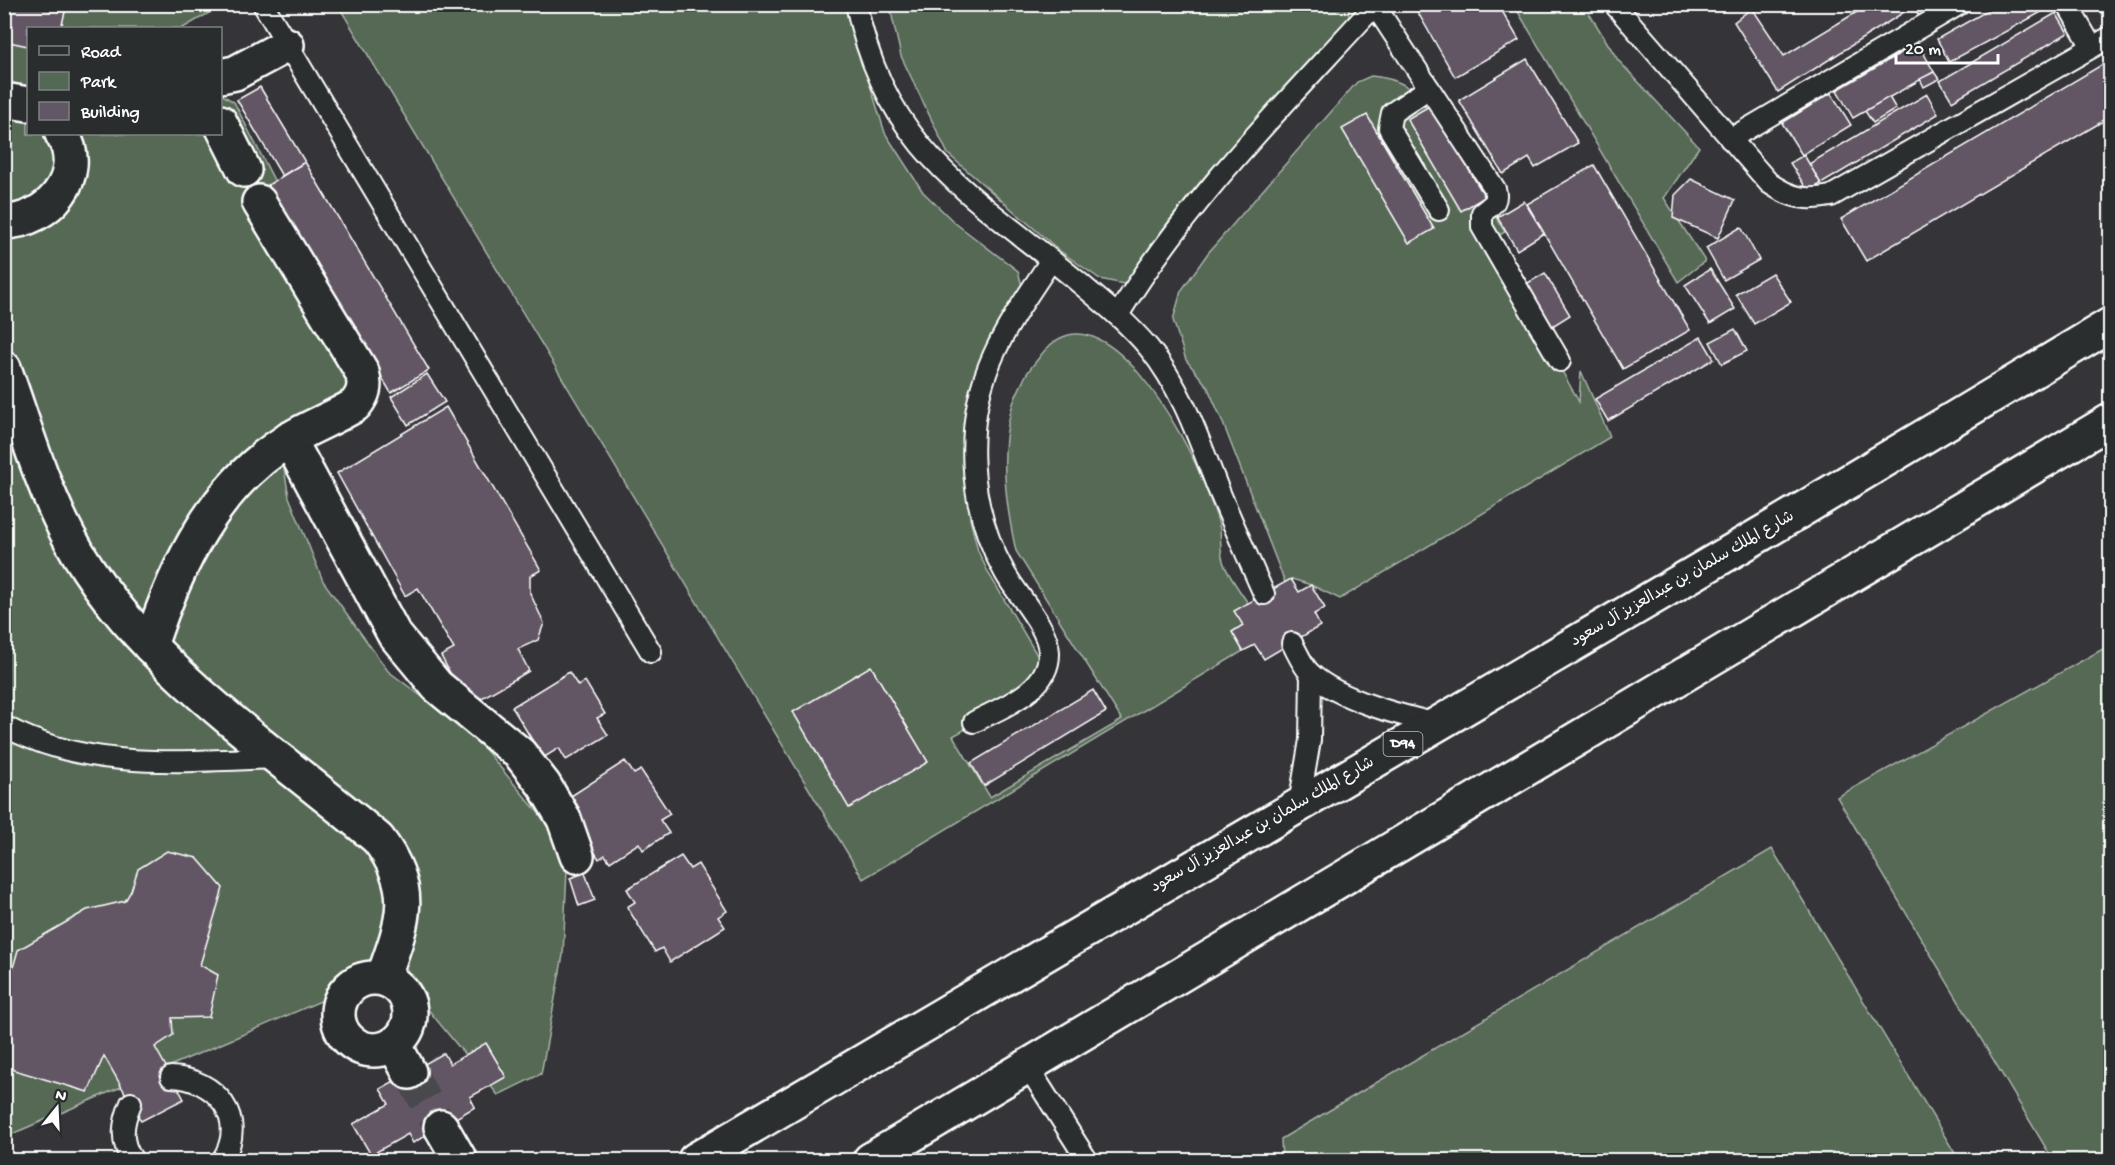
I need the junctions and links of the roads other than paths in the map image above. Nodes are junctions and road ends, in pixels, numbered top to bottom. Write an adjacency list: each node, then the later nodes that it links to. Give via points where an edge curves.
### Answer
1 (263, 4): 8 (lane)
2 (856, 4): 21 (lane, via 876,73 916,142 943,173)
3 (1614, 4): 16 (lane)
4 (1960, 4): 16 (lane)
5 (2067, 4): 9 (lane)
6 (1374, 5): 11 (lane); 22 (lane, via 1203,194 1143,273)
7 (2110, 37): 9 (lane)
8 (287, 45): 10 (main road, via 235,73); 31 (lane)
9 (2092, 47): 16 (lane, via 1831,196 1809,200 1787,195 1769,183)
10 (222, 76)
11 (1429, 88): 19 (lane, via 1392,113 1389,128); 24 (lane, via 1495,189 1494,205 1482,213 1482,227)
12 (4, 100): 13 (main road)
13 (27, 104)
14 (222, 126): 17 (main road)
15 (66, 135): 20 (main road, via 66,182 55,200 39,214 19,222)
16 (1730, 138)
17 (244, 170)
18 (259, 202): 27 (main road, via 362,372 365,384 363,396 355,405)
19 (1439, 210)
20 (4, 222)
21 (1051, 260): 22 (lane); 33 (lane, via 993,355 978,406 973,450 974,482 991,544 1005,574 1042,630 1049,651 1046,673 1032,690)
22 (1118, 315): 28 (lane, via 1149,349 1176,388 1197,429)
23 (2110, 325): 34 (main road, شارع الملك سلمان بن عبدالعزيز آل سعود / D94)
24 (1560, 361)
25 (4, 368): 30 (main road, via 49,494 69,537 121,616)
26 (2110, 421): 40 (main road)
27 (289, 440): 30 (main road, via 249,471 220,501 179,571); 38 (main road, via 394,634 437,686 520,754 564,819)
28 (1264, 594)
29 (1292, 643): 32 (lane)
30 (150, 646): 36 (main road, via 178,675)
31 (651, 651)
32 (1311, 674): 34 (lane, via 1371,706); 37 (lane, via 1310,740)
33 (974, 722)
34 (1437, 724): 37 (main road, شارع الملك سلمان بن عبدالعزيز آل سعود / D94)
35 (4, 726): 36 (lane, via 50,745 128,761)
36 (281, 758): 39 (main road, via 378,838 392,857 401,880 404,913)
37 (1299, 805): 47 (main road, شارع الملك سلمان بن عبدالعزيز آل سعود / D94)
38 (577, 856)
39 (383, 978): 39 (main road, via 402,991 410,1014 402,1036 401,1058 359,1047 345,1036 337,1019 337,1007 349,987 370,977)
40 (1029, 1067): 48 (main road); 49 (lane)
41 (171, 1077): 45 (lane, via 201,1083 223,1102 231,1136)
42 (131, 1103): 44 (lane, via 124,1119 123,1137)
43 (441, 1127): 46 (main road)
44 (133, 1161)
45 (222, 1161)
46 (460, 1161)
47 (695, 1161)
48 (870, 1161)
49 (1087, 1161)

